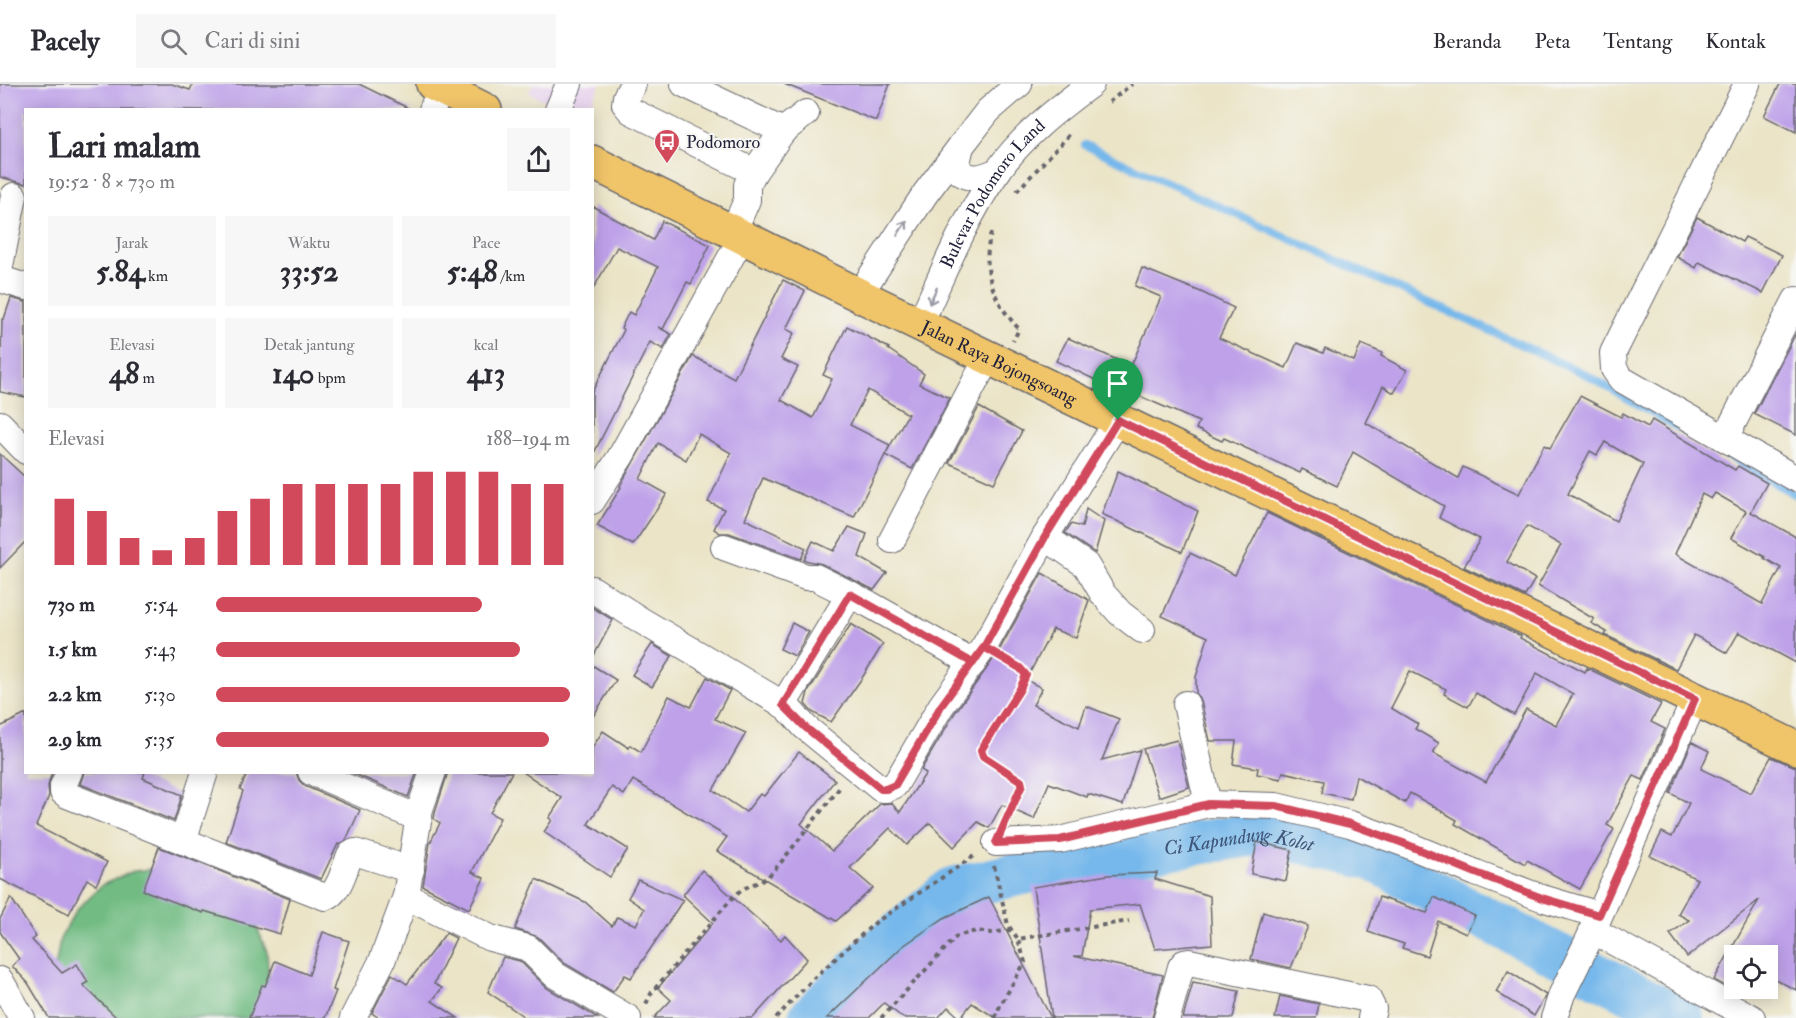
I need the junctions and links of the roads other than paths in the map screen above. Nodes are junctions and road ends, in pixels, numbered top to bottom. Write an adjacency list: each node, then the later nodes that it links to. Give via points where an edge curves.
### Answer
1 (569, 84): 9 (street)
2 (633, 84): 15 (street, via 625,104 631,111)
3 (684, 84): 11 (street)
4 (1019, 84): 12 (street, via 988,111)
5 (1091, 84): 14 (street, Bulevar Podomoro Land, via 1059,108)
6 (1747, 84): 27 (street, via 1613,353 1614,369 1621,379)
7 (436, 94): 8 (main road)
8 (479, 108)
9 (559, 108)
10 (806, 113): 11 (street)
11 (783, 131): 15 (street)
12 (961, 146): 14 (street, via 957,163 965,176 980,178); 21 (street, one-way to 12)
13 (594, 163): 17 (main road, Jalan Raya Bojongsoang)
14 (998, 171): 23 (street, Bulevar Podomoro Land, one-way to 23, via 961,233)
15 (750, 179): 17 (street, via 731,193)
16 (14, 196): 18 (street)
17 (730, 231): 21 (main road, Jalan Raya Bojongsoang); 30 (street, via 621,456)
18 (0, 266)
19 (0, 279): 20 (street)
20 (24, 286)
21 (859, 295): 23 (main road, Jalan Raya Bojongsoang)
22 (1796, 300): 27 (street)
23 (920, 324): 24 (main road, Jalan Raya Bojongsoang)
24 (995, 360): 25 (main road, Jalan Raya Bojongsoang); 32 (street)
25 (1118, 420): 31 (street); 38 (main road, Jalan Raya Bojongsoang)
26 (0, 424): 28 (street)
27 (1725, 438): 29 (street)
28 (24, 449)
29 (1796, 479)
30 (594, 496)
31 (1045, 537): 36 (street, via 1086,565 1102,594); 37 (street)
32 (892, 540)
33 (724, 547): 35 (street, via 815,577)
34 (594, 590): 40 (street)
35 (850, 594): 37 (street); 40 (street)
36 (1142, 630)
37 (978, 655): 40 (street, via 941,706 895,785 886,789 881,789)
38 (1695, 699): 41 (main road, Jalan Raya Bojongsoang); 52 (street)
39 (1186, 704): 46 (street)
40 (783, 705)
41 (1796, 748)
42 (68, 774): 48 (street, via 63,786 67,795)
43 (198, 774): 48 (street)
44 (316, 774): 47 (street)
45 (432, 774): 47 (street)
46 (1209, 804): 49 (street); 52 (street, via 1276,806 1350,824 1542,898)
47 (418, 818): 50 (street)
48 (183, 841): 50 (street, via 325,897 334,891 350,855 356,852)
49 (994, 854)
50 (411, 870): 51 (street)
51 (406, 896): 54 (street, via 490,938 528,948 555,975); 56 (street, via 382,961)
52 (1594, 928): 59 (street); 60 (street)
53 (0, 980): 55 (street)
54 (636, 1014)
55 (22, 1018)
56 (353, 1018)
57 (1167, 1018): 58 (street, via 1181,967 1190,962 1368,999 1373,1009)
58 (1371, 1018)
59 (1554, 1018)
60 (1752, 1018)

